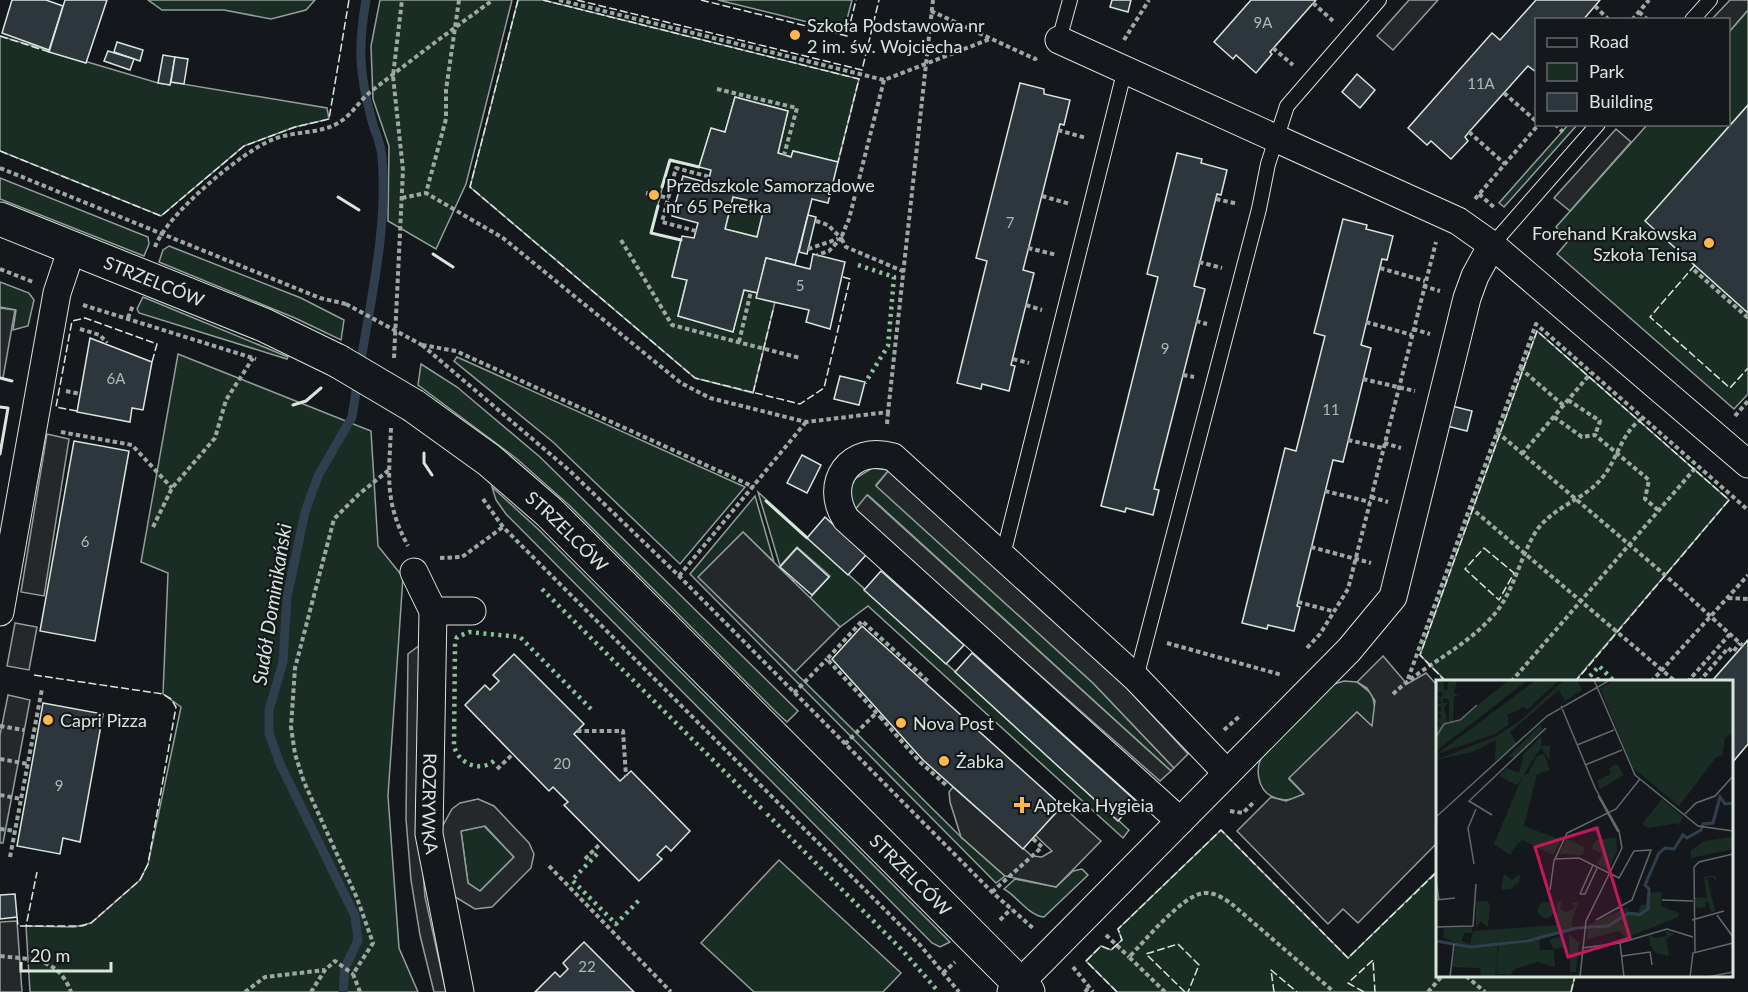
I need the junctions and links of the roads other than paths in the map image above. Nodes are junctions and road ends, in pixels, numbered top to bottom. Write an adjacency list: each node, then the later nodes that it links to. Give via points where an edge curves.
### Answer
1 (1070, 0): 5 (lane)
2 (1379, 0): 8 (lane, via 1287,106)
3 (1710, 0): 4 (lane)
4 (1694, 18)
5 (1059, 40): 6 (street)
6 (1118, 65): 8 (street); 13 (lane, via 1106,144)
7 (1596, 126): 10 (lane)
8 (1276, 138): 10 (street, via 1458,221); 18 (lane)
9 (0, 219): 11 (street, STRZELCÓW)
10 (1492, 245): 12 (street); 19 (street, via 1471,287 1394,597 1349,650)
11 (72, 248): 17 (street, via 57,293); 21 (street, STRZELCÓW, bridge, via 264,326 338,361 403,415 489,460 549,512)
12 (1748, 464)
13 (1003, 555): 18 (street); 20 (street, via 893,457 863,454 846,469 837,488 838,506 846,519)
14 (412, 560): 15 (street, ROZRYWKA)
15 (433, 611): 16 (street); 22 (street, ROZRYWKA, via 429,834)
16 (472, 611)
17 (0, 612)
18 (1136, 678): 19 (street)
19 (1227, 773): 20 (street)
20 (1180, 821): 21 (street)
21 (1020, 989)
22 (460, 992)

